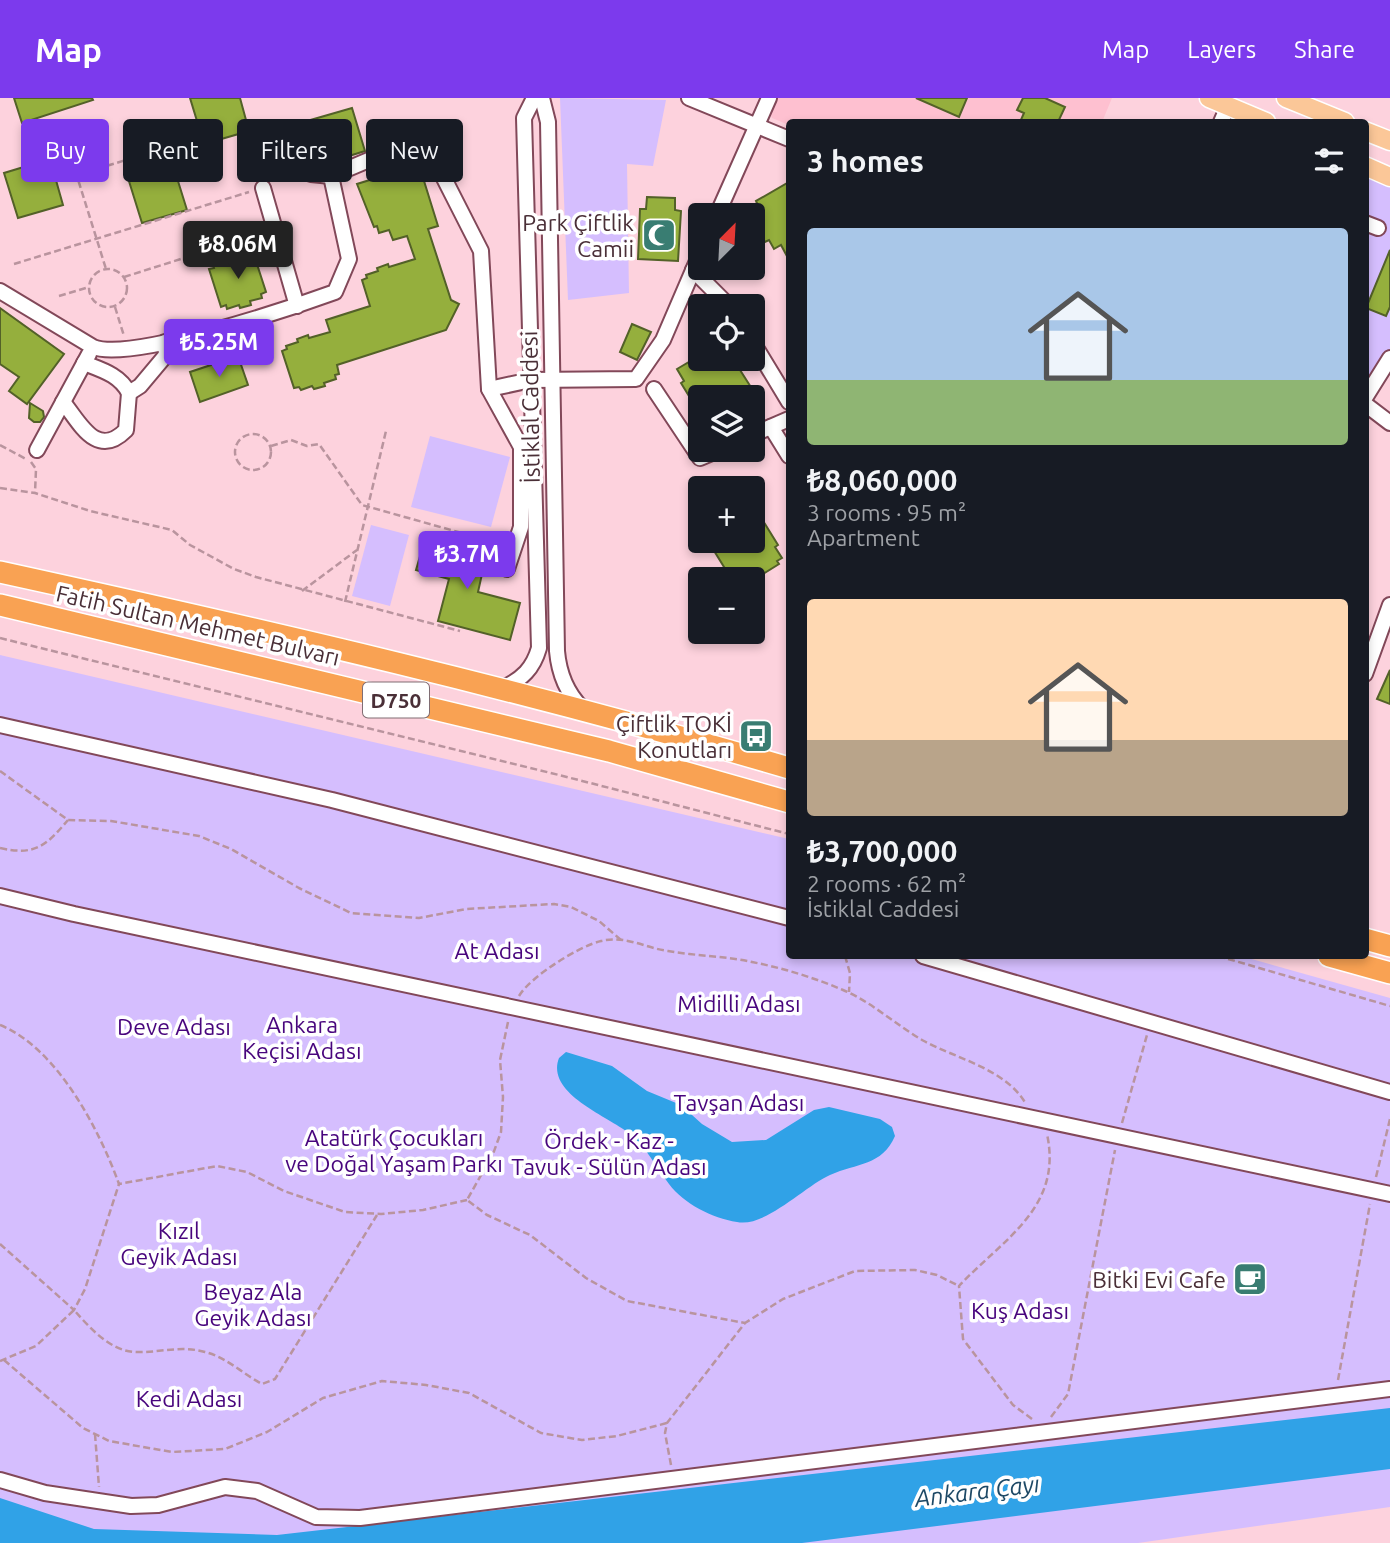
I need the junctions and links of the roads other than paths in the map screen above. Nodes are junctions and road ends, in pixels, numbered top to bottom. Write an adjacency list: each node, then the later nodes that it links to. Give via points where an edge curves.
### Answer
1 (534, 98): 30 (street, İstiklal Caddesi, via 524,118)
2 (542, 98): 31 (street, İstiklal Caddesi, via 548,122)
3 (689, 98): 10 (street)
4 (769, 98): 10 (street)
5 (1209, 98): 7 (main road)
6 (1286, 98): 9 (main road)
7 (1225, 114): 8 (main road)
8 (1251, 119)
9 (1338, 119)
10 (757, 126): 12 (street); 19 (street)
11 (1369, 133): 13 (main road)
12 (786, 138)
13 (1390, 141)
14 (352, 167): 33 (street, via 423,137 481,251)
15 (1369, 168): 16 (main road)
16 (1390, 177)
17 (332, 182): 24 (street, via 349,259 335,292)
18 (263, 188): 24 (street)
19 (722, 203)
20 (689, 280): 31 (street, via 663,340 636,379)
21 (703, 280): 23 (street)
22 (0, 291): 26 (street)
23 (717, 294)
24 (297, 306): 25 (street)
25 (165, 342): 26 (street, via 109,351); 35 (street, via 166,355)
26 (93, 347): 29 (street)
27 (1390, 358): 34 (street)
28 (765, 362): 36 (street)
29 (84, 363): 35 (street, via 118,378); 37 (street)
30 (531, 380): 31 (street); 33 (street); 51 (street, İstiklal Caddesi, via 539,648 529,670)
31 (552, 381): 52 (street, İstiklal Caddesi, via 558,667 567,690)
32 (654, 388): 43 (street)
33 (489, 389): 46 (street, via 522,447 521,527)
34 (1369, 392)
35 (129, 393): 37 (street, via 126,430 111,440 83,431)
36 (786, 397)
37 (63, 402): 44 (street)
38 (1369, 407): 40 (street)
39 (786, 420): 41 (street)
40 (1390, 423)
41 (771, 427): 42 (street); 45 (street)
42 (765, 430)
43 (688, 440)
44 (37, 450)
45 (786, 451)
46 (507, 569)
47 (0, 572): 51 (highway, Fatih Sultan Mehmet Bulvarı / D750)
48 (0, 605): 55 (highway, Fatih Sultan Mehmet Bulvarı / D750, via 609,751)
49 (1390, 605): 50 (street)
50 (1369, 663)
51 (503, 688): 52 (highway, Fatih Sultan Mehmet Bulvarı / D750)
52 (583, 709): 54 (highway, Fatih Sultan Mehmet Bulvarı / D750)
53 (0, 725): 57 (street, via 332,800)
54 (786, 767)
55 (786, 801)
56 (0, 896): 64 (street)
57 (786, 917)
58 (1369, 940): 59 (highway)
59 (1390, 946)
60 (933, 959): 63 (street)
61 (1340, 959): 62 (highway)
62 (1390, 973)
63 (1390, 1091)
64 (1390, 1194)
65 (1390, 1389): 66 (street, via 360,1518 316,1517 257,1491 225,1487 158,1505 131,1506 45,1493)
66 (0, 1480)

